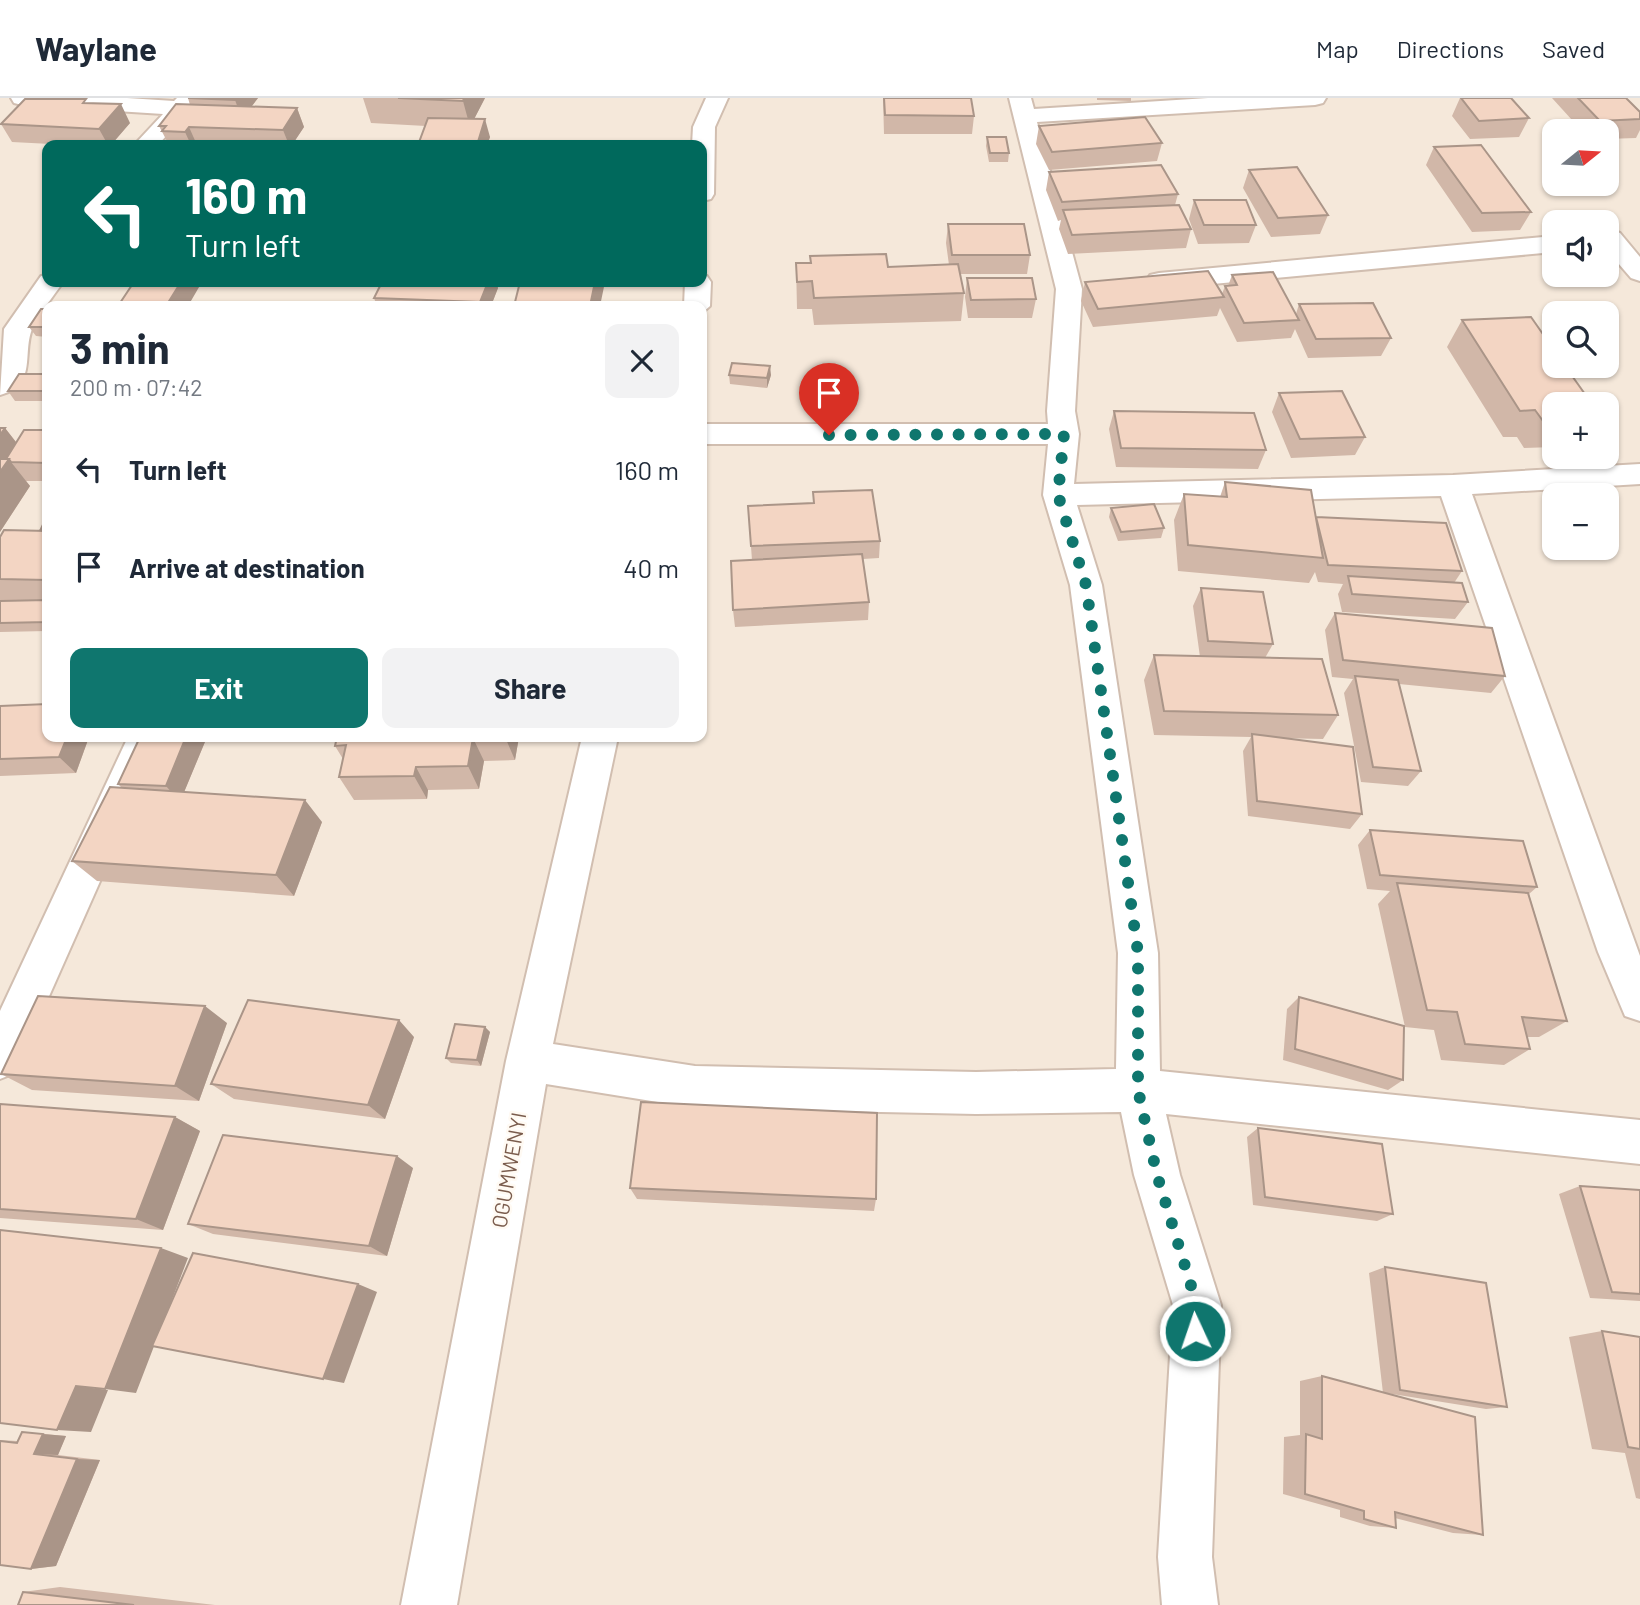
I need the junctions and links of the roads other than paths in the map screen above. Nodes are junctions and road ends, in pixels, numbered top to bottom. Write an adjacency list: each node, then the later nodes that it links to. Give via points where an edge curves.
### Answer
1 (22, 98): 4 (street)
2 (717, 98): 7 (street, via 704,127)
3 (1315, 98): 5 (street)
4 (185, 103): 6 (street)
5 (1023, 107): 17 (street, via 1078,288 1061,411)
6 (151, 140)
7 (704, 140)
8 (1640, 235): 9 (street)
9 (1619, 237)
10 (1542, 245): 13 (street)
11 (1619, 249): 12 (street)
12 (1640, 273)
13 (1129, 284)
14 (47, 287): 15 (street, via 19,329)
15 (12, 375)
16 (707, 434): 17 (street)
17 (1064, 434): 20 (street)
18 (1640, 474): 19 (street)
19 (1452, 485): 20 (street); 23 (street, via 1618,952)
20 (1058, 495): 26 (street, via 1086,585 1138,953)
21 (144, 742): 24 (street)
22 (599, 742): 25 (street, OGUMWENYI)
23 (1640, 1002)
24 (0, 1058)
25 (528, 1061): 26 (street, via 695,1087 976,1093); 28 (street, OGUMWENYI)
26 (1138, 1090): 27 (street); 29 (street, via 1157,1175 1197,1305 1185,1557)
27 (1640, 1142)
28 (429, 1605)
29 (1190, 1605)

